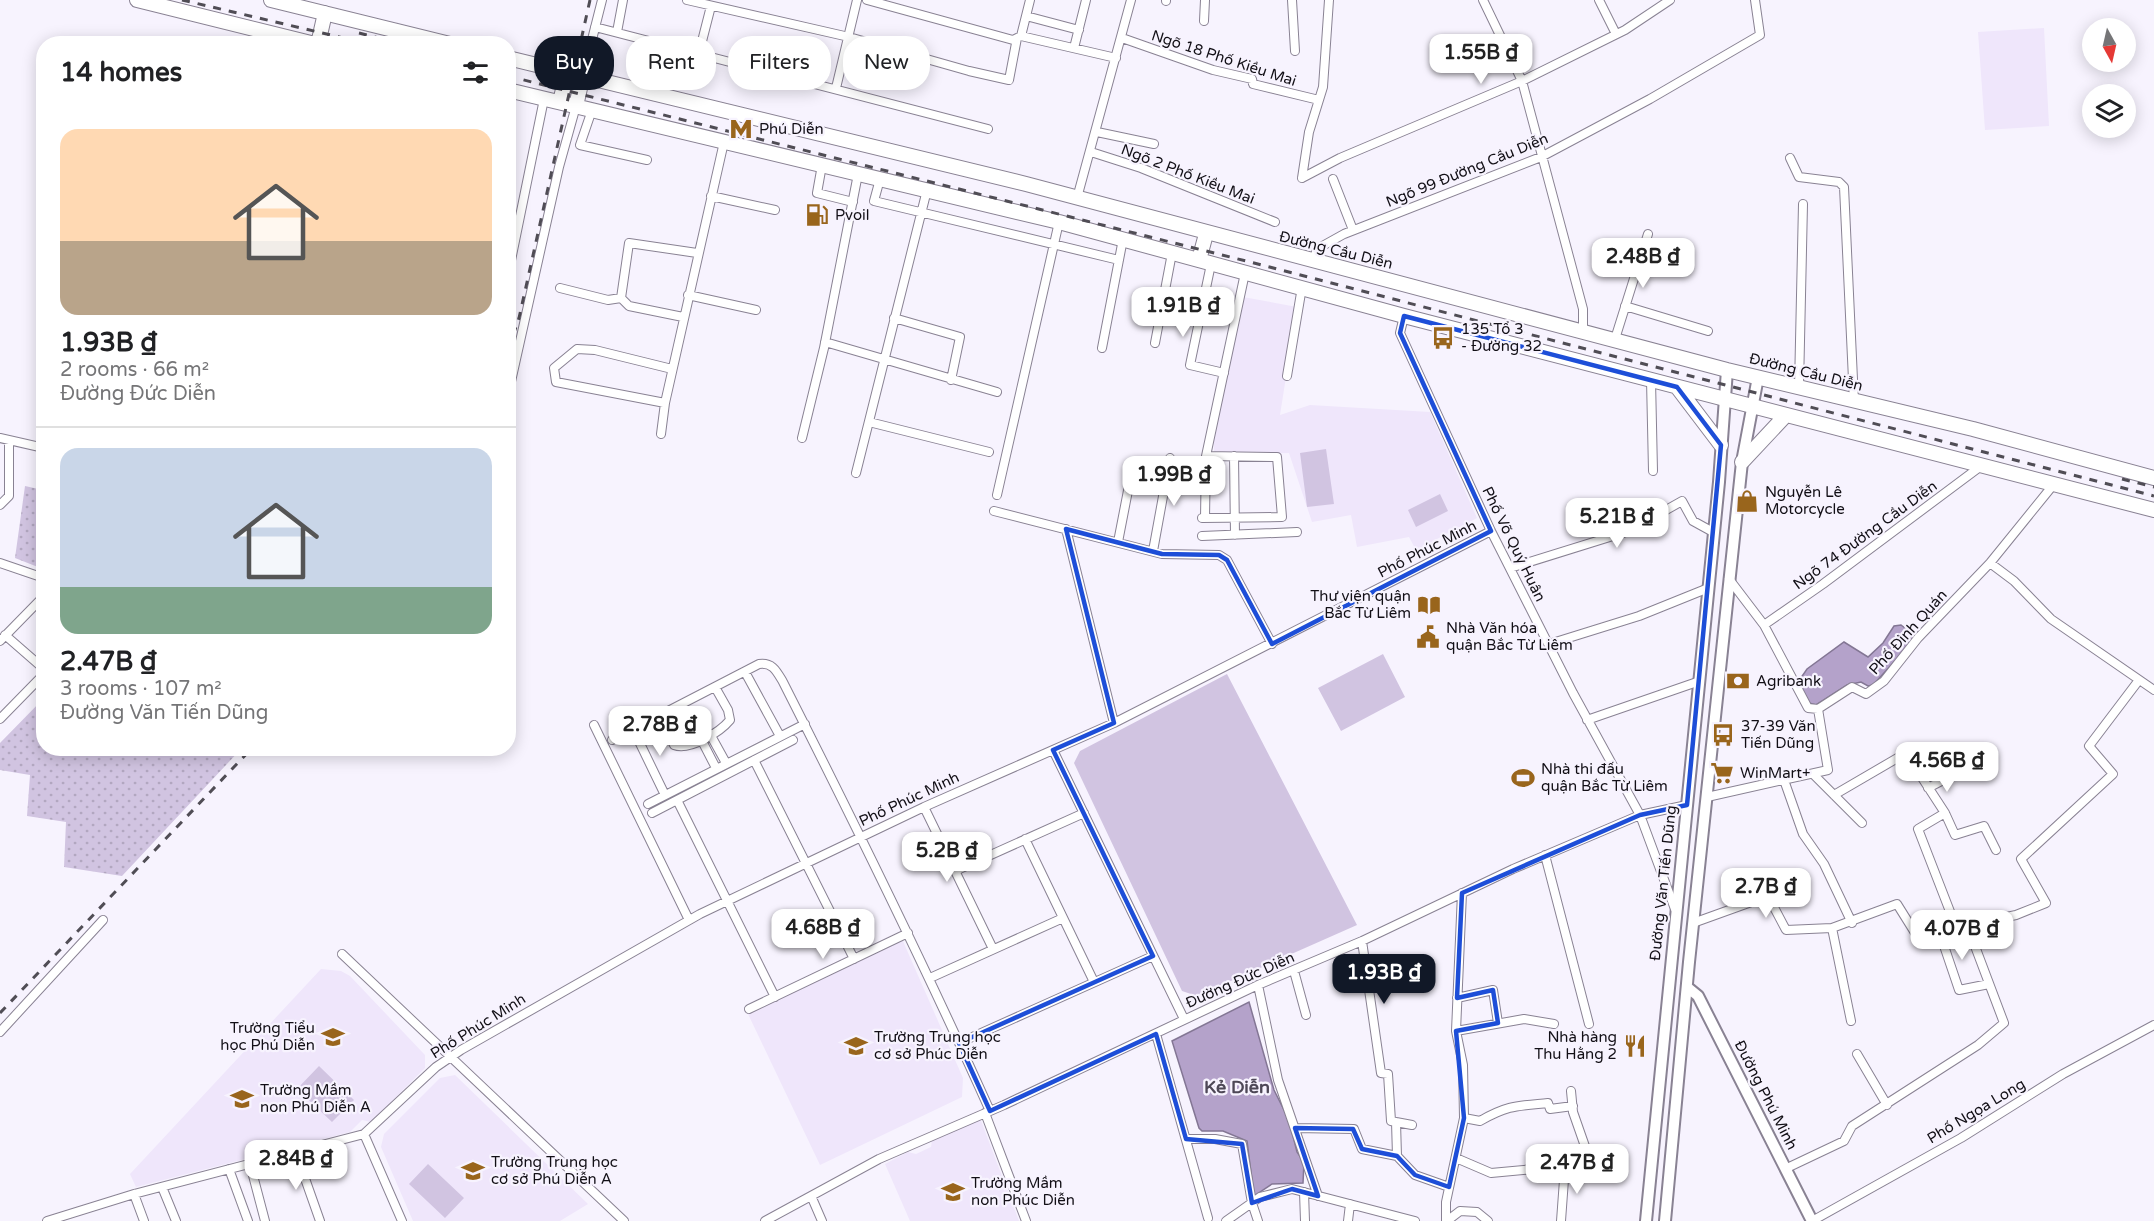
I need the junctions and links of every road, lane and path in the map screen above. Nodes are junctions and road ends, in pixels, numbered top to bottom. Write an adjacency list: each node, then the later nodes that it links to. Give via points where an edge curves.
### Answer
1 (137, 0): 28 (highway)
2 (271, 0): 19 (highway)
3 (602, 0): 24 (street)
4 (623, 0): 26 (street)
5 (687, 0): 20 (street)
6 (857, 0): 35 (street)
7 (867, 0): 36 (street, via 1013,40)
8 (1030, 0): 22 (street)
9 (1086, 0): 25 (street)
10 (1131, 0): 37 (street)
11 (1205, 0): 23 (street)
12 (1292, 0): 39 (street)
13 (1329, 0): 53 (street, via 1323,87)
14 (1483, 0): 46 (street)
15 (1599, 0): 27 (street)
16 (1670, 0): 18 (street)
17 (1755, 0): 62 (street, Ngõ 99 Đường Cầu Diễn, via 1760,34)
18 (1660, 3): 27 (street)
19 (304, 4): 21 (highway)
20 (711, 6): 33 (street); 34 (street)
21 (325, 13): 29 (highway); 30 (highway)
22 (1026, 16): 25 (street); 36 (street)
23 (1204, 21)
24 (595, 27): 26 (street); 31 (street)
25 (1079, 30): 38 (street)
26 (617, 32): 32 (street)
27 (1616, 34): 46 (street)
28 (284, 36)
29 (315, 36)
30 (418, 36)
31 (593, 36)
32 (633, 36)
33 (703, 36)
34 (845, 36)
35 (849, 36)
36 (1019, 37): 38 (street); 43 (street, via 1009,80)
37 (1122, 38): 41 (street); 53 (street, Ngõ 18 Phố Kiều Mai, via 1213,70 1252,79 1253,84 1266,89)
38 (1074, 48): 41 (street)
39 (1295, 51)
40 (716, 57): 48 (street)
41 (1116, 58): 58 (street)
42 (516, 60): 45 (highway, Đường Cầu Diễn)
43 (930, 60)
44 (843, 61): 48 (street)
45 (534, 64)
46 (1522, 81): 53 (street, via 1302,178); 62 (street)
47 (614, 83): 71 (highway, Đường Cầu Diễn)
48 (836, 88): 57 (street)
49 (563, 90): 54 (highway)
50 (580, 90): 55 (highway)
51 (516, 92): 52 (highway)
52 (543, 99): 54 (highway); 81 (street)
53 (1318, 100)
54 (560, 102): 55 (highway)
55 (576, 106): 56 (highway); 105 (street)
56 (592, 110): 59 (highway); 64 (street, via 580,145)
57 (988, 129)
58 (1097, 132): 60 (street); 61 (street)
59 (724, 142): 65 (highway); 70 (street)
60 (1154, 144)
61 (1091, 152): 71 (street); 77 (street, Ngõ 2 Phố Kiều Mai)
62 (1541, 158): 78 (street, Ngõ 99 Đường Cầu Diễn); 99 (street, via 1583,309)
63 (1791, 158): 118 (street, via 1799,177 1839,183 1844,188)
64 (647, 160)
65 (822, 165): 66 (highway); 72 (street, via 816,193)
66 (858, 174): 67 (highway); 72 (street)
67 (880, 179): 69 (highway); 75 (street, via 874,201)
68 (1333, 179): 78 (street)
69 (927, 190): 75 (street); 76 (highway)
70 (711, 196): 74 (street); 84 (street)
71 (1077, 198): 79 (highway, Đường Cầu Diễn)
72 (853, 202): 102 (street)
73 (1803, 204): 115 (street)
74 (775, 210)
75 (921, 210): 83 (street); 98 (street)
76 (1059, 222): 82 (highway); 83 (street)
77 (1275, 222)
78 (1353, 230): 87 (street, Ngõ 99 Đường Cầu Diễn, via 1317,249)
79 (1206, 234): 87 (highway, Đường Cầu Diễn); 88 (highway)
80 (1648, 234): 94 (street)
81 (516, 235)
82 (1123, 240): 85 (highway); 86 (street)
83 (1055, 243): 86 (street); 140 (street)
84 (697, 253): 92 (street); 93 (street, via 628,243)
85 (1172, 253): 88 (highway); 103 (street)
86 (1119, 260): 104 (street)
87 (1313, 261): 99 (highway, Đường Cầu Diễn)
88 (1205, 262): 89 (highway); 109 (street, via 1191,365)
89 (1245, 273): 90 (highway); 109 (street)
90 (1302, 287): 96 (highway); 110 (street)
91 (560, 288): 93 (street, via 608,300)
92 (688, 295): 95 (street); 97 (street)
93 (621, 298): 97 (street, via 629,306)
94 (1625, 306): 100 (street); 101 (street)
95 (756, 310)
96 (1404, 316): 113 (highway); 146 (street, Phố Võ Quý Huân, via 1400,333)
97 (683, 317): 107 (street)
98 (894, 318): 106 (street); 112 (street, via 960,337)
99 (1583, 331): 101 (highway, Đường Cầu Diễn)
100 (1708, 331)
101 (1615, 339): 108 (highway, Đường Cầu Diễn)
102 (825, 342): 106 (street); 125 (street)
103 (1155, 344)
104 (1102, 348)
105 (516, 359)
106 (883, 359): 112 (street); 122 (street)
107 (672, 369): 119 (street); 119 (street, via 578,349 554,368 556,382)
108 (1727, 370): 111 (highway, Đường Cầu Diễn); 117 (main road, Đường Văn Tiến Dũng)
109 (1224, 373): 130 (street)
110 (1287, 376)
111 (1758, 377): 115 (highway, Đường Cầu Diễn); 120 (main road)
112 (951, 380): 116 (street)
113 (1651, 380): 114 (highway); 136 (street)
114 (1677, 387): 117 (highway); 127 (highway)
115 (1799, 387): 118 (highway, Đường Cầu Diễn)
116 (997, 392)
117 (1723, 399): 120 (highway); 127 (main road, Đường Văn Tiến Dũng)
118 (1854, 400): 138 (highway, Đường Cầu Diễn)
119 (665, 403): 123 (street)
120 (1752, 406): 121 (highway); 133 (main road)
121 (1786, 415): 133 (highway); 134 (highway)
122 (869, 422): 129 (street); 137 (street)
123 (661, 434)
124 (0, 438): 126 (street)
125 (802, 438)
126 (9, 440): 128 (street); 141 (street, via 9,496)
127 (1721, 445): 148 (main road, Đường Văn Tiến Dũng)
128 (36, 446)
129 (989, 452)
130 (1206, 456): 131 (street); 144 (street, via 1203,518)
131 (1234, 456): 144 (street); 144 (street, via 1277,457 1282,517)
132 (1170, 458): 152 (street)
133 (1742, 462): 157 (main road)
134 (1981, 466): 139 (highway); 160 (street, Ngõ 74 Đường Cầu Diễn)
135 (1132, 470): 151 (street)
136 (1653, 471)
137 (856, 473)
138 (2154, 478)
139 (2054, 484): 142 (highway); 154 (street, Phố Đình Quán)
140 (997, 495)
141 (0, 505)
142 (2154, 510)
143 (994, 511): 145 (street)
144 (1235, 518): 150 (street)
145 (1066, 529): 151 (street); 175 (street)
146 (1491, 531): 155 (street, Phố Võ Quý Huân); 162 (street, Phố Phúc Minh)
147 (1297, 532): 150 (street)
148 (1713, 532): 155 (street, via 1693,521 1682,501 1629,531); 158 (main road, Đường Văn Tiến Dũng)
149 (1202, 536): 150 (street)
150 (1235, 536)
151 (1118, 542): 152 (street)
152 (1153, 551): 162 (street, via 1219,555 1227,560)
153 (0, 563): 156 (street)
154 (1990, 563): 166 (street, via 2051,619); 171 (street, Phố Đình Quán, via 1918,638 1884,681 1866,694 1852,687)
155 (1510, 568): 163 (street, Phố Võ Quý Huân)
156 (36, 575)
157 (1729, 579): 160 (street); 194 (main road)
158 (1706, 589): 163 (street, via 1639,616); 168 (main road, Đường Văn Tiến Dũng)
159 (36, 604): 161 (street)
160 (1764, 625): 171 (street, via 1808,708)
161 (3, 638): 164 (street)
162 (1272, 644): 175 (street, Phố Phúc Minh)
163 (1549, 644): 174 (street, Phố Võ Quý Huân)
164 (36, 663)
165 (745, 672): 169 (street); 176 (street, via 759,664 773,666); 180 (street)
166 (2139, 680): 170 (street); 218 (street, via 2089,744 2113,774 2021,859 2046,903 2016,915)
167 (36, 682): 173 (street)
168 (1697, 682): 174 (street); 197 (main road, Đường Văn Tiến Dũng)
169 (716, 687): 172 (street); 179 (street, via 730,720)
170 (2154, 690)
171 (1818, 710): 189 (street, via 1828,770)
172 (659, 716): 178 (street); 181 (street, via 674,746 686,747)
173 (0, 719)
174 (1587, 720): 202 (street, Phố Võ Quý Huân)
175 (1114, 723): 184 (street, Phố Phúc Minh)
176 (805, 724): 180 (street); 204 (street)
177 (594, 725): 215 (street)
178 (633, 729): 182 (street); 192 (street)
179 (711, 734): 181 (street); 186 (street)
180 (780, 736): 186 (street)
181 (701, 739): 188 (street)
182 (612, 740)
183 (793, 740): 185 (street)
184 (1053, 750): 198 (street, Phố Phúc Minh); 200 (street)
185 (754, 760): 195 (street); 208 (street)
186 (726, 763): 188 (street)
187 (1964, 763): 191 (street)
188 (716, 768): 192 (street)
189 (1813, 774): 190 (street); 193 (street)
190 (1784, 780): 194 (street); 217 (street, via 1803,834 1824,864)
191 (1928, 788): 193 (street, via 1904,753); 201 (street)
192 (665, 795): 196 (street)
193 (1834, 795): 203 (street)
194 (1707, 797): 216 (main road)
195 (676, 800): 199 (street); 211 (street)
196 (648, 804)
197 (1687, 805): 202 (street, Đường Đức Diễn); 212 (main road, Đường Văn Tiến Dũng)
198 (924, 807): 204 (street, Phố Phúc Minh); 209 (street)
199 (652, 813)
200 (1084, 813): 205 (street); 226 (street)
201 (1945, 813): 206 (street, via 1955,835 1984,826); 219 (street, via 1918,829)
202 (1640, 814): 207 (street, Đường Đức Diễn); 212 (street, Phố Võ Quý Huân)
203 (1862, 823)
204 (861, 836): 208 (street, Phố Phúc Minh); 222 (street)
205 (1025, 839): 209 (street); 213 (street)
206 (1996, 850)
207 (1545, 855): 210 (street, Đường Đức Diễn); 242 (street)
208 (806, 863): 211 (street, Phố Phúc Minh); 227 (street)
209 (955, 871): 224 (street)
210 (1462, 893): 223 (street, Đường Đức Diễn); 235 (street)
211 (726, 901): 215 (street, Phố Phúc Minh); 234 (street)
212 (1676, 911): 296 (main road, Đường Văn Tiến Dũng)
213 (1064, 918): 224 (street); 230 (street)
214 (103, 920): 245 (street)
215 (688, 920): 249 (street, Phố Phúc Minh)
216 (1693, 923): 220 (street, via 1768,896 1786,930); 233 (main road)
217 (1852, 923): 220 (street); 221 (street, via 1898,904 1915,936)
218 (1967, 925): 219 (street); 231 (street)
219 (1956, 927): 221 (street)
220 (1832, 928): 239 (street)
221 (1939, 931): 231 (street, via 1959,990)
222 (908, 933): 227 (street); 229 (street)
223 (1362, 941): 228 (street, Đường Đức Diễn); 255 (street, via 1381,1073 1388,1074 1391,1121)
224 (993, 949): 229 (street)
225 (342, 954): 249 (street)
226 (1154, 956): 230 (street); 238 (street)
227 (854, 959): 234 (street)
228 (1294, 971): 232 (street, Đường Đức Diễn); 237 (street)
229 (930, 978): 247 (street)
230 (1094, 982): 247 (street)
231 (1989, 984): 251 (street, via 2004,1023 1978,1045)
232 (1258, 985): 238 (street, Đường Đức Diễn); 257 (street, via 1278,1080)
233 (1687, 987): 265 (main road, Đường Phú Minh, via 1698,996); 297 (main road)
234 (775, 997): 236 (street)
235 (1457, 998): 240 (street, via 1493,990); 244 (street)
236 (749, 1009)
237 (1306, 1015)
238 (1184, 1019): 246 (street, Đường Đức Diễn)
239 (1851, 1021)
240 (1498, 1023): 241 (street, via 1524,1018); 244 (street)
241 (1554, 1024)
242 (1589, 1024)
243 (2154, 1025): 298 (street, Phố Ngọa Long)
244 (1456, 1031): 254 (street, via 1463,1065)
245 (0, 1032)
246 (1156, 1034): 253 (street, Đường Đức Diễn); 259 (street)
247 (959, 1043): 253 (street)
248 (1857, 1054): 251 (street)
249 (450, 1057): 258 (street, Phố Phúc Minh); 284 (street)
250 (1571, 1090): 252 (street)
251 (1887, 1105): 265 (street, via 1852,1126 1844,1141)
252 (1573, 1106): 254 (street, via 1550,1109 1548,1102 1504,1107 1480,1121); 260 (street)
253 (987, 1112): 272 (street, Đường Đức Diễn, via 879,1160); 287 (street)
254 (1464, 1118): 263 (street)
255 (1396, 1122): 256 (street); 262 (street)
256 (1412, 1125)
257 (1295, 1128): 262 (street, via 1354,1129 1362,1149); 271 (street)
258 (364, 1134): 261 (street); 283 (street)
259 (1186, 1139): 273 (street, via 1242,1144); 276 (street)
260 (1587, 1152)
261 (296, 1153): 264 (street); 282 (street)
262 (1397, 1156): 268 (street, via 1415,1174)
263 (1456, 1158): 268 (street); 295 (street, via 1491,1173 1565,1166)
264 (250, 1164): 266 (street); 281 (street)
265 (1787, 1168): 298 (main road, Đường Phú Minh)
266 (229, 1169): 267 (street); 280 (street)
267 (162, 1186): 270 (street); 279 (street)
268 (1449, 1187): 293 (street)
269 (1304, 1192): 271 (street); 273 (street, via 1292,1189 1260,1197); 290 (street)
270 (134, 1194): 277 (street); 278 (street)
271 (1318, 1196): 274 (street)
272 (812, 1198): 285 (street, Đường Đức Diễn); 286 (street)
273 (1252, 1203): 288 (street); 289 (street)
274 (1350, 1204): 275 (street); 291 (street)
275 (1402, 1219): 292 (street)
276 (1207, 1220)
277 (47, 1221)
278 (144, 1221)
279 (176, 1221)
280 (248, 1221)
281 (266, 1221)
282 (320, 1221)
283 (402, 1221)
284 (624, 1221)
285 (765, 1221)
286 (822, 1221)
287 (1026, 1221)
288 (1226, 1221)
289 (1258, 1221)
290 (1305, 1221)
291 (1348, 1221)
292 (1415, 1221)
293 (1446, 1221): 294 (street, via 1460,1211 1477,1212)
294 (1488, 1221)
295 (1561, 1221)
296 (1646, 1221)
297 (1665, 1221)
298 (1812, 1221)

